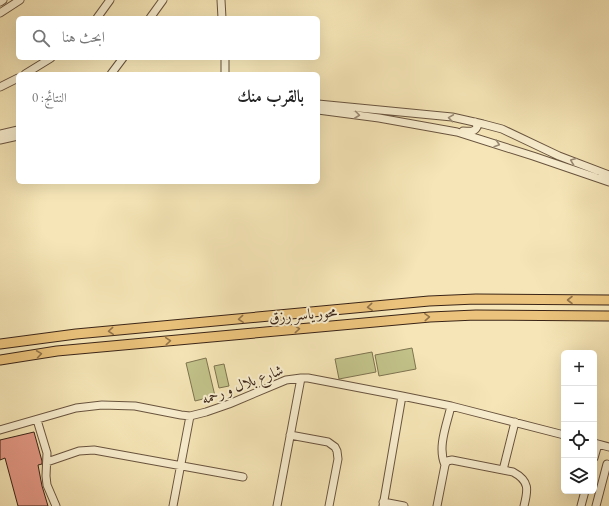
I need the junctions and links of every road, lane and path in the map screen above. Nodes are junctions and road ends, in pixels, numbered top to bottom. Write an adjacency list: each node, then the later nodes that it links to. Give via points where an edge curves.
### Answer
1 (3, 0): 6 (street)
2 (20, 0): 7 (street)
3 (110, 0): 8 (street)
4 (163, 0): 9 (street)
5 (221, 0): 10 (street)
6 (0, 2)
7 (0, 13)
8 (98, 16)
9 (151, 16)
10 (222, 16)
11 (48, 60): 14 (street)
12 (121, 60): 15 (street)
13 (225, 60): 16 (street)
14 (28, 72)
15 (112, 72)
16 (225, 72)
17 (16, 79): 18 (street)
18 (0, 87)
19 (320, 104): 21 (street, one-way to 19)
20 (320, 110): 23 (street, one-way to 23, via 402,121)
21 (474, 122): 23 (street, via 477,128 473,132); 27 (street, one-way to 21, via 559,156 502,129)
22 (16, 130): 24 (street)
23 (457, 132): 28 (street, one-way to 28)
24 (0, 134)
25 (16, 136): 26 (street)
26 (0, 140)
27 (609, 175)
28 (609, 182)
29 (609, 300): 31 (main road, محور ياسر رزق, one-way to 31, via 429,301 76,334)
30 (609, 316): 32 (main road, محور ياسر رزق, one-way to 30, via 65,350 430,317)
31 (0, 344)
32 (0, 360)
33 (301, 378): 34 (street, شارع بلال و رحمه); 36 (street, شارع بلال و رحمه, via 286,380 229,404); 41 (street)
34 (402, 396): 35 (street, شارع بلال و رحمه); 51 (street)
35 (451, 406): 38 (street, شارع بلال و رحمه); 46 (street, via 442,445)
36 (190, 416): 37 (street, شارع بلال و رحمه, via 134,406 102,405 76,408); 47 (street)
37 (37, 420): 39 (street, شارع بلال و رحمه); 44 (street, via 46,448)
38 (515, 422): 40 (street, شارع بلال و رحمه); 48 (street)
39 (0, 430)
40 (561, 434)
41 (290, 435): 54 (street); 55 (street, via 328,442 335,447 338,459)
42 (597, 443): 43 (street)
43 (609, 447)
44 (47, 462): 47 (street, via 74,452 89,450); 52 (street, via 46,485)
45 (607, 464): 60 (street)
46 (445, 465): 48 (street, via 447,461 452,460); 57 (street)
47 (181, 466): 49 (street); 53 (street)
48 (503, 470): 58 (street, via 513,472 524,480 527,488)
49 (243, 477)
50 (584, 494): 59 (street)
51 (383, 504): 56 (street)
52 (56, 506)
53 (173, 506)
54 (277, 506)
55 (329, 506)
56 (404, 506)
57 (437, 506)
58 (524, 506)
59 (581, 506)
60 (596, 506)

